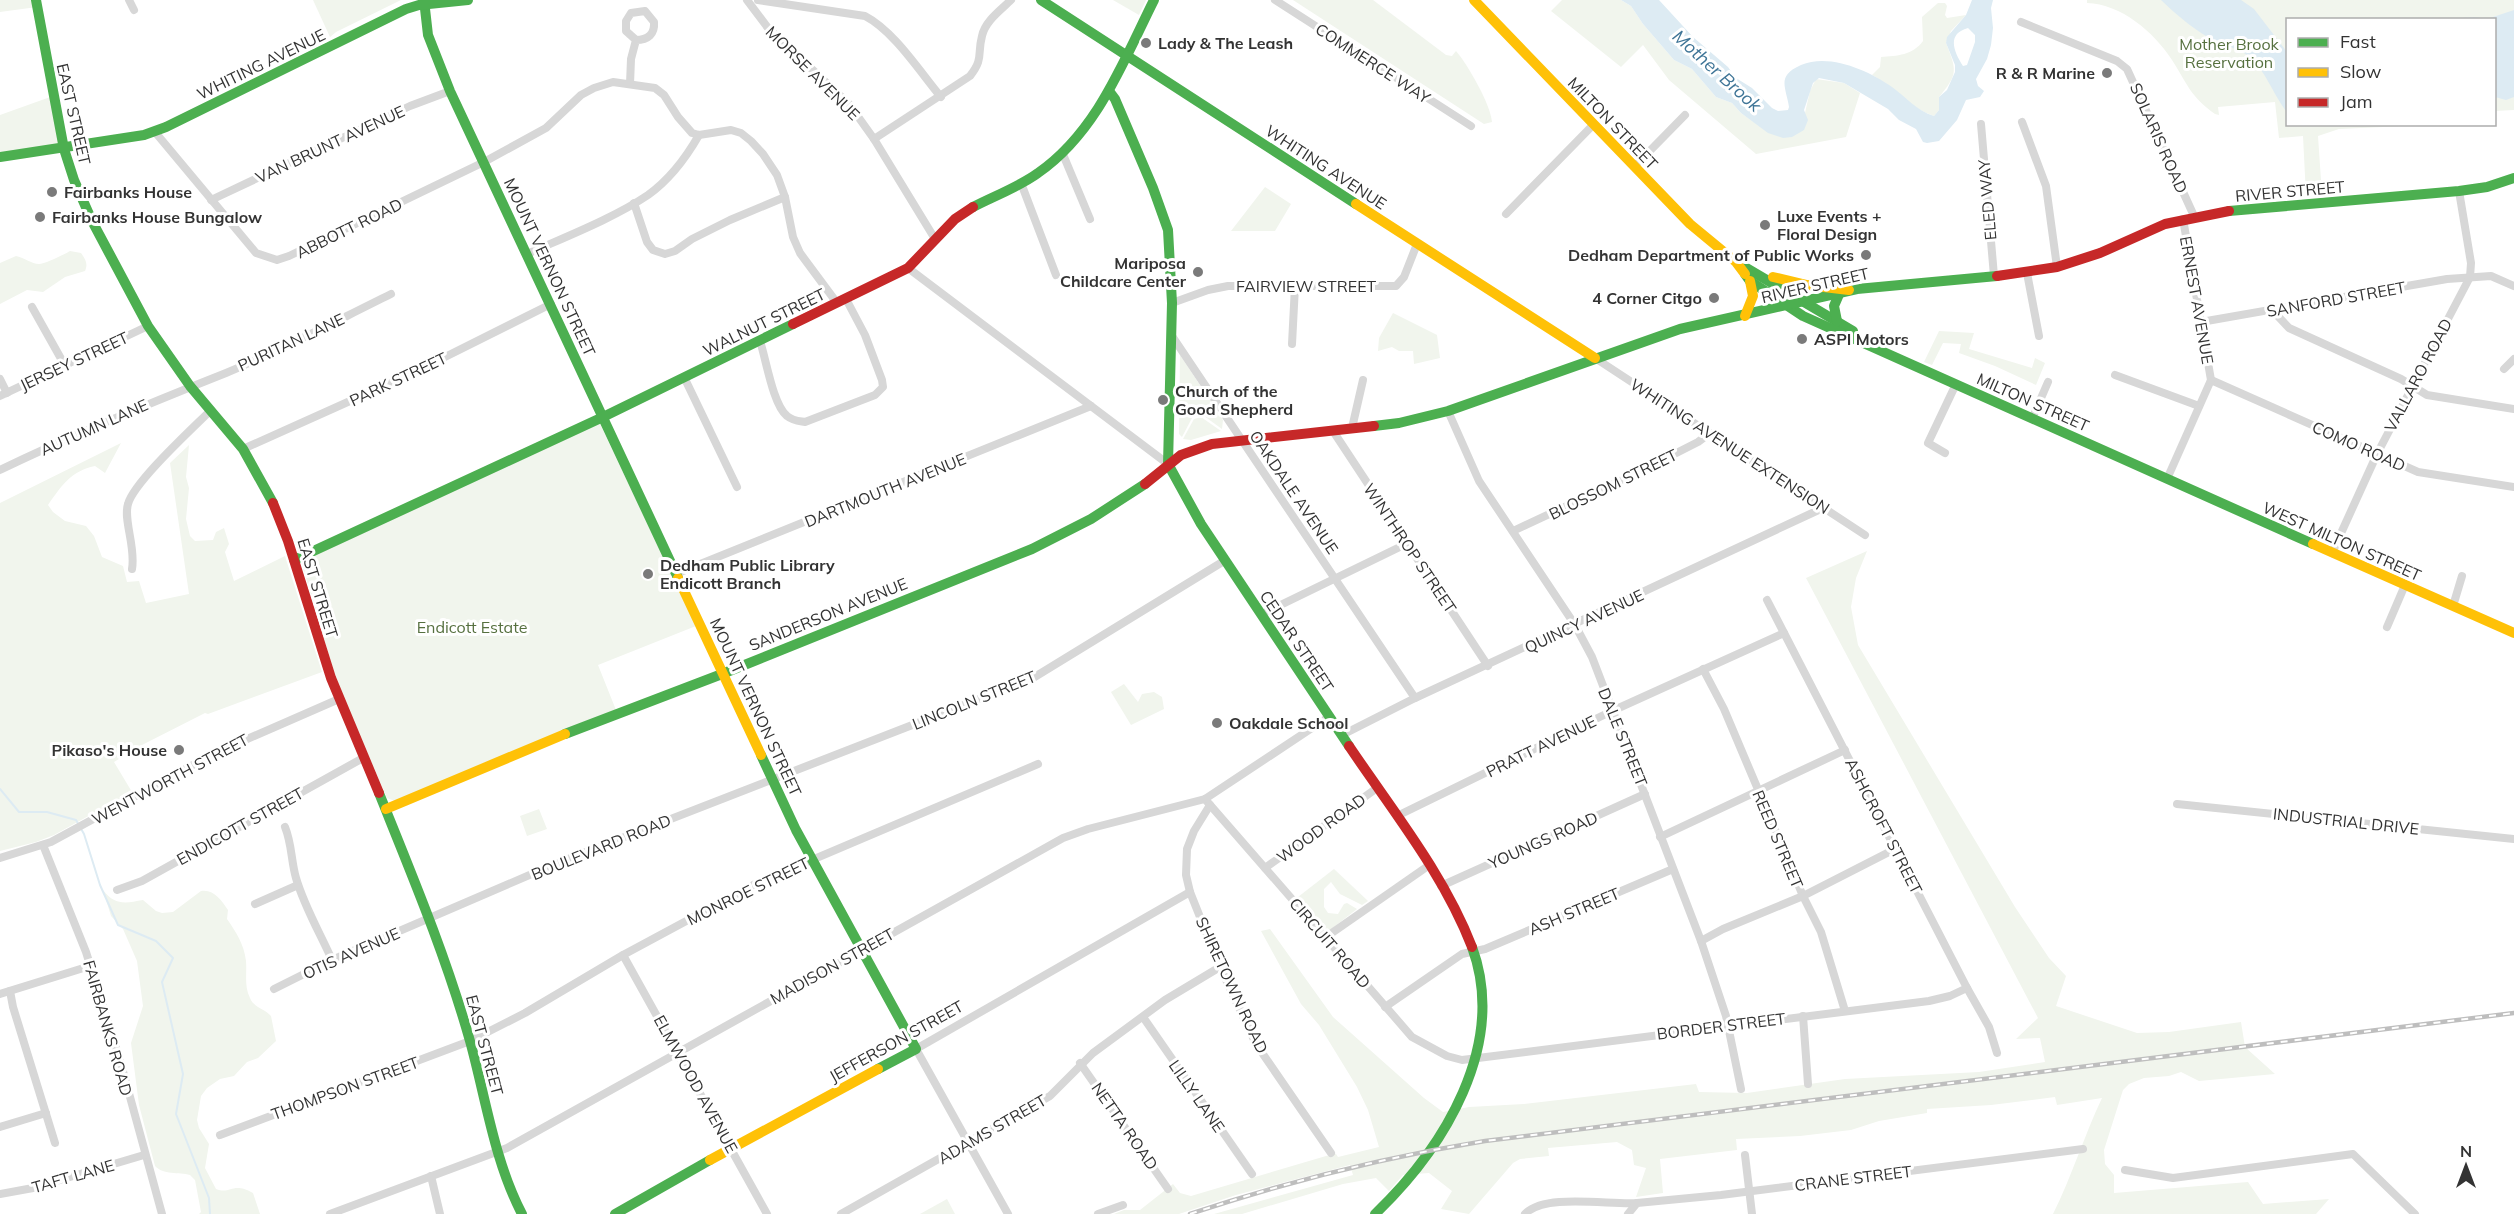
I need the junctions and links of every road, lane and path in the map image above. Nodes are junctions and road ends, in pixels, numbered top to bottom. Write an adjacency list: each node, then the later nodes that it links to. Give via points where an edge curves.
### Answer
1 (36, 0): 28 (street, EAST STREET)
2 (129, 0): 12 (street)
3 (468, 0): 11 (street, WHITING AVENUE)
4 (747, 0): 27 (street, MORSE AVENUE, via 768,28 849,104)
5 (758, 0): 19 (street, via 865,16 886,30)
6 (1011, 0): 19 (street, via 993,17 982,35 978,66)
7 (1041, 0): 15 (street, WHITING AVENUE)
8 (1154, 0): 15 (street, WALNUT STREET)
9 (1275, 0): 24 (street, COMMERCE WAY)
10 (1474, 0): 23 (street, MILTON STREET)
11 (424, 2): 17 (street, MOUNT VERNON STREET, via 428,35); 25 (street, WHITING AVENUE)
12 (134, 10)
13 (2020, 22): 40 (street, SOLARIS ROAD, via 2127,69)
14 (636, 40): 16 (street)
15 (1127, 54): 18 (street, WALNUT STREET); 43 (street, WHITING AVENUE)
16 (630, 84): 26 (street, ABBOTT ROAD, via 655,88 692,133); 31 (street, ABBOTT ROAD, via 613,82 594,88 546,128)
17 (450, 91): 31 (street, MOUNT VERNON STREET); 37 (street, VAN BRUNT AVENUE)
18 (1109, 92): 29 (street, WALNUT STREET, via 1094,117); 58 (street, via 1168,230)
19 (941, 97): 27 (street)
20 (1685, 115): 32 (street)
21 (2022, 122): 45 (street, via 2045,179)
22 (1980, 124): 50 (street, ELED WAY)
23 (1593, 125): 32 (street, MILTON STREET); 39 (street)
24 (1471, 126)
25 (155, 132): 28 (street, WHITING AVENUE); 37 (street, ABBOTT ROAD)
26 (699, 135): 36 (street, via 720,130 741,133 768,161); 38 (street, via 689,153 662,182)
27 (874, 138): 42 (street, MORSE AVENUE)
28 (64, 149): 30 (street, WHITING AVENUE); 66 (street, EAST STREET, via 92,221)
29 (1062, 152): 34 (street, WALNUT STREET); 41 (street)
30 (0, 157)
31 (484, 162): 37 (street, ABBOTT ROAD, via 277,260 256,253); 44 (street, MOUNT VERNON STREET)
32 (1634, 167): 49 (street, MILTON STREET, via 1690,224)
33 (2514, 178): 35 (street, RIVER STREET)
34 (1021, 183): 42 (street, WALNUT STREET, via 973,207); 48 (street)
35 (2459, 191): 40 (street, RIVER STREET); 51 (street)
36 (785, 197): 38 (street, via 665,254 653,250 647,242); 56 (street, via 796,245)
37 (211, 200)
38 (634, 203): 44 (street)
39 (1506, 214)
40 (2188, 218): 45 (street, RIVER STREET); 65 (street, ERNEST AVENUE)
41 (1090, 219)
42 (935, 239): 46 (street, WALNUT STREET)
43 (1417, 244): 52 (street, FAIRVIEW STREET, via 1396,286); 72 (street, WHITING AVENUE)
44 (527, 254): 59 (street, MOUNT VERNON STREET)
45 (2057, 267): 47 (street, RIVER STREET)
46 (908, 268): 56 (street, WALNUT STREET); 86 (street, CEDAR STREET)
47 (2027, 273): 50 (street, RIVER STREET); 68 (street)
48 (1056, 275)
49 (1752, 276): 54 (street); 57 (street, MILTON STREET); 60 (street, MILTON STREET); 63 (street, via 1753,296)
50 (1994, 276): 54 (street, RIVER STREET)
51 (2470, 276): 53 (street, SANFORD STREET, via 2491,276); 62 (street, SANFORD STREET); 84 (street, VALLARO ROAD)
52 (1295, 286): 58 (street, FAIRVIEW STREET, via 1222,287); 70 (street)
53 (2514, 286)
54 (1844, 291): 57 (street, RIVER STREET); 64 (street, via 1834,306)
55 (391, 294): 83 (street, PURITAN LANE, via 237,368)
56 (842, 301): 69 (street, WALNUT STREET); 69 (street, via 865,335 882,380 883,387 875,395 805,422 794,420 782,411)
57 (1803, 301): 60 (street, RIVER STREET); 64 (street, MILTON STREET)
58 (1172, 303): 67 (street)
59 (551, 304): 91 (street, MOUNT VERNON STREET); 97 (street, PARK STREET, via 419,370)
60 (1786, 306): 63 (street, RIVER STREET); 71 (street, MILTON STREET)
61 (33, 307): 74 (street)
62 (2273, 311): 65 (street, SANFORD STREET); 84 (street, via 2289,328)
63 (1745, 316): 72 (street, RIVER STREET, via 1680,329)
64 (1837, 321): 71 (street, MILTON STREET)
65 (2201, 322): 80 (street, ERNEST AVENUE)
66 (148, 326): 74 (street, JERSEY STREET); 83 (street, EAST STREET)
67 (1172, 336): 96 (street, OAKDALE AVENUE); 100 (street)
68 (2039, 336)
69 (760, 341): 77 (street, WALNUT STREET)
70 (1292, 344)
71 (1895, 356): 82 (street, MILTON STREET)
72 (1595, 358): 90 (street, RIVER STREET); 95 (street, WHITING AVENUE EXTENSION)
73 (2514, 359): 75 (street)
74 (64, 364): 85 (street, JERSEY STREET)
75 (2504, 369)
76 (2115, 375): 87 (street)
77 (684, 377): 91 (street, WALNUT STREET); 104 (street)
78 (0, 379): 85 (street)
79 (1363, 380): 93 (street)
80 (2211, 380): 87 (street, ERNEST AVENUE); 99 (street, COMO ROAD)
81 (2048, 382): 92 (street)
82 (1956, 384): 92 (street, MILTON STREET); 98 (street, via 1928,443)
83 (190, 386): 89 (street, EAST STREET); 101 (street, AUTUMN LANE)
84 (2412, 386): 88 (street, via 2433,397); 99 (street, VALLARO ROAD)
85 (3, 394)
86 (1091, 406): 100 (street, CEDAR STREET); 113 (street, DARTMOUTH AVENUE)
87 (2199, 406): 102 (street, ERNEST AVENUE)
88 (2514, 409)
89 (211, 410): 97 (street, EAST STREET); 112 (street, via 146,477 128,504 134,549)
90 (1448, 411): 93 (street, RIVER STREET, via 1399,423); 106 (street, DALE STREET, via 1479,481)
91 (603, 417): 110 (street, WALNUT STREET); 113 (street, MOUNT VERNON STREET)
92 (2032, 419): 102 (street, MILTON STREET)
93 (1352, 428): 94 (street, RIVER STREET)
94 (1332, 431): 96 (street, RIVER STREET); 108 (street, WINTHROP STREET)
95 (1710, 433): 105 (street, WHITING AVENUE EXTENSION); 106 (street, BLOSSOM STREET, via 1635,474)
96 (1239, 439): 100 (street, RIVER STREET, via 1189,452); 115 (street, OAKDALE AVENUE)
97 (243, 449): 110 (street, EAST STREET, via 268,494)
98 (1945, 453)
99 (2377, 454): 103 (street, COMO ROAD, via 2425,475); 109 (street, VALLARO ROAD)
100 (1168, 464): 111 (street, CEDAR STREET); 126 (street, SANDERSON AVENUE, via 1148,483 1049,541)
101 (0, 470)
102 (2163, 477): 109 (street, WEST MILTON STREET)
103 (2514, 487)
104 (737, 488)
105 (1825, 507): 107 (street, WHITING AVENUE EXTENSION); 120 (street, QUINCY AVENUE)
106 (1513, 531): 120 (street, DALE STREET)
107 (1865, 535)
108 (1406, 544): 115 (street); 124 (street, WINTHROP STREET)
109 (2332, 553): 116 (street, WEST MILTON STREET)
110 (294, 560): 128 (street, EAST STREET)
111 (1224, 561): 119 (street, CEDAR STREET); 135 (street, LINCOLN STREET, via 1034,678)
112 (132, 569)
113 (678, 573): 126 (street, MOUNT VERNON STREET)
114 (2462, 576): 118 (street)
115 (1334, 578): 119 (street); 127 (street, OAKDALE AVENUE)
116 (2405, 585): 118 (street, WEST MILTON STREET); 121 (street)
117 (1767, 600): 122 (street, ASHCROFT STREET)
118 (2453, 606): 123 (street, WEST MILTON STREET)
119 (1262, 614): 130 (street, CEDAR STREET)
120 (1575, 625): 124 (street, QUINCY AVENUE); 129 (street, DALE STREET)
121 (2387, 627)
122 (1784, 633): 125 (street, PRATT AVENUE); 132 (street, ASHCROFT STREET)
123 (2514, 633)
124 (1488, 666): 127 (street, QUINCY AVENUE)
125 (1703, 669): 129 (street, PRATT AVENUE); 137 (street, REED STREET)
126 (722, 674): 135 (street, MOUNT VERNON STREET); 141 (street, SANDERSON AVENUE)
127 (1414, 698): 131 (street, QUINCY AVENUE)
128 (339, 699): 133 (street, EAST STREET); 146 (street, WENTWORTH STREET, via 213,753)
129 (1612, 711): 138 (street, DALE STREET); 142 (street, PRATT AVENUE)
130 (1330, 716): 131 (street, CEDAR STREET); 139 (street, MADISON STREET)
131 (1342, 735): 136 (street, CEDAR STREET)
132 (1845, 750): 137 (street); 147 (street, ASHCROFT STREET)
133 (363, 758): 141 (street, EAST STREET); 155 (street, ENDICOTT STREET, via 142,880)
134 (1038, 764): 149 (street, MONROE STREET)
135 (774, 780): 149 (street, MOUNT VERNON STREET); 159 (street, BOULEVARD ROAD, via 555,864)
136 (1377, 788): 142 (street, CEDAR STREET); 151 (street, WOOD ROAD)
137 (1758, 791): 144 (street); 157 (street, REED STREET)
138 (1645, 794): 144 (street, DALE STREET); 154 (street, YOUNGS ROAD)
139 (1207, 802): 151 (street, CIRCUIT ROAD); 156 (street, SHIRETOWN ROAD, via 1187,849); 162 (street, MADISON STREET, via 1063,838)
140 (2177, 804): 145 (street, INDUSTRIAL DRIVE)
141 (386, 809): 159 (street, EAST STREET)
142 (1397, 816): 150 (street, CEDAR STREET)
143 (285, 827): 153 (street)
144 (1660, 837): 152 (street, DALE STREET)
145 (2514, 839)
146 (43, 845): 148 (street, WENTWORTH STREET); 166 (street, FAIRBANKS ROAD)
147 (1895, 849): 157 (street); 168 (street, ASHCROFT STREET)
148 (0, 858)
149 (811, 860): 162 (street, MOUNT VERNON STREET); 164 (street, MONROE STREET, via 755,884)
150 (1428, 866): 154 (street, CEDAR STREET); 160 (street)
151 (1265, 868): 160 (street, CIRCUIT ROAD)
152 (1673, 869): 161 (street, DALE STREET); 163 (street, ASH STREET, via 1485,949)
153 (298, 885): 158 (street); 165 (street)
154 (1441, 886): 163 (street, CEDAR STREET)
155 (117, 890)
156 (1190, 892): 167 (street, SHIRETOWN ROAD); 178 (street, JEFFERSON STREET)
157 (1803, 896): 161 (street); 173 (street, REED STREET, via 1821,932)
158 (255, 904)
159 (430, 918): 165 (street, OTIS AVENUE); 177 (street, EAST STREET)
160 (1326, 937): 172 (street, CIRCUIT ROAD)
161 (1701, 941): 176 (street, DALE STREET)
162 (861, 950): 178 (street, MOUNT VERNON STREET); 179 (street, MADISON STREET)
163 (1474, 950): 172 (street, ASH STREET, via 1454,959); 181 (street, CEDAR STREET, via 1482,1005)
164 (623, 955): 177 (street, MONROE STREET); 179 (street, ELMWOOD AVENUE)
165 (332, 960): 169 (street, OTIS AVENUE)
166 (90, 966): 170 (street); 194 (street, FAIRBANKS ROAD)
167 (1220, 967): 175 (street, ADAMS STREET); 193 (street, SHIRETOWN ROAD, via 1256,1044)
168 (1967, 988): 173 (street, BORDER STREET, via 1929,1001); 180 (street, ASHCROFT STREET, via 1989,1027)
169 (274, 989)
170 (10, 991): 171 (street); 185 (street)
171 (0, 994)
172 (1386, 1007): 181 (street, CIRCUIT ROAD, via 1422,1044 1447,1056)
173 (1845, 1011): 174 (street, BORDER STREET)
174 (1803, 1016): 176 (street, BORDER STREET); 183 (street)
175 (1143, 1017): 182 (street, ADAMS STREET); 197 (street, LILLY LANE)
176 (1728, 1026): 181 (street, BORDER STREET); 184 (street, DALE STREET)
177 (470, 1041): 187 (street, THOMPSON STREET); 192 (street, EAST STREET)
178 (916, 1049): 188 (street, MOUNT VERNON STREET); 190 (street, JEFFERSON STREET)
179 (678, 1051): 190 (street, ELMWOOD AVENUE); 192 (street, MADISON STREET)
180 (1997, 1053)
181 (1474, 1058): 213 (street, CEDAR STREET, via 1457,1104 1433,1146 1400,1190)
182 (1080, 1063): 188 (street, ADAMS STREET, via 1050,1096); 199 (street, NETTA ROAD)
183 (1809, 1084)
184 (1741, 1089)
185 (46, 1113): 186 (street); 189 (street)
186 (0, 1127)
187 (220, 1135)
188 (968, 1142): 210 (street, ADAMS STREET); 211 (street, MOUNT VERNON STREET)
189 (55, 1143)
190 (731, 1149): 208 (street, JEFFERSON STREET); 209 (street, ELMWOOD AVENUE)
191 (2083, 1149): 200 (street, CRANE STREET)
192 (497, 1152): 198 (street, MADISON STREET); 207 (street, EAST STREET)
193 (1331, 1153)
194 (144, 1155): 201 (street, TAFT LANE); 204 (street, FAIRBANKS ROAD)
195 (1745, 1155): 200 (street)
196 (2125, 1170): 217 (street, via 2173,1178 2353,1154)
197 (1252, 1174)
198 (431, 1176): 205 (street, MADISON STREET); 206 (street)
199 (1168, 1189)
200 (1749, 1191): 202 (street, CRANE STREET); 216 (street)
201 (0, 1194)
202 (1637, 1203): 214 (street, CRANE STREET, via 1556,1202 1531,1208); 215 (street)
203 (1123, 1206): 212 (street)
204 (162, 1214)
205 (330, 1214)
206 (440, 1214)
207 (522, 1214)
208 (615, 1214)
209 (767, 1214)
210 (841, 1214)
211 (1008, 1214)
212 (1098, 1214)
213 (1375, 1214)
214 (1526, 1214)
215 (1628, 1214)
216 (1752, 1214)
217 (2415, 1214)

